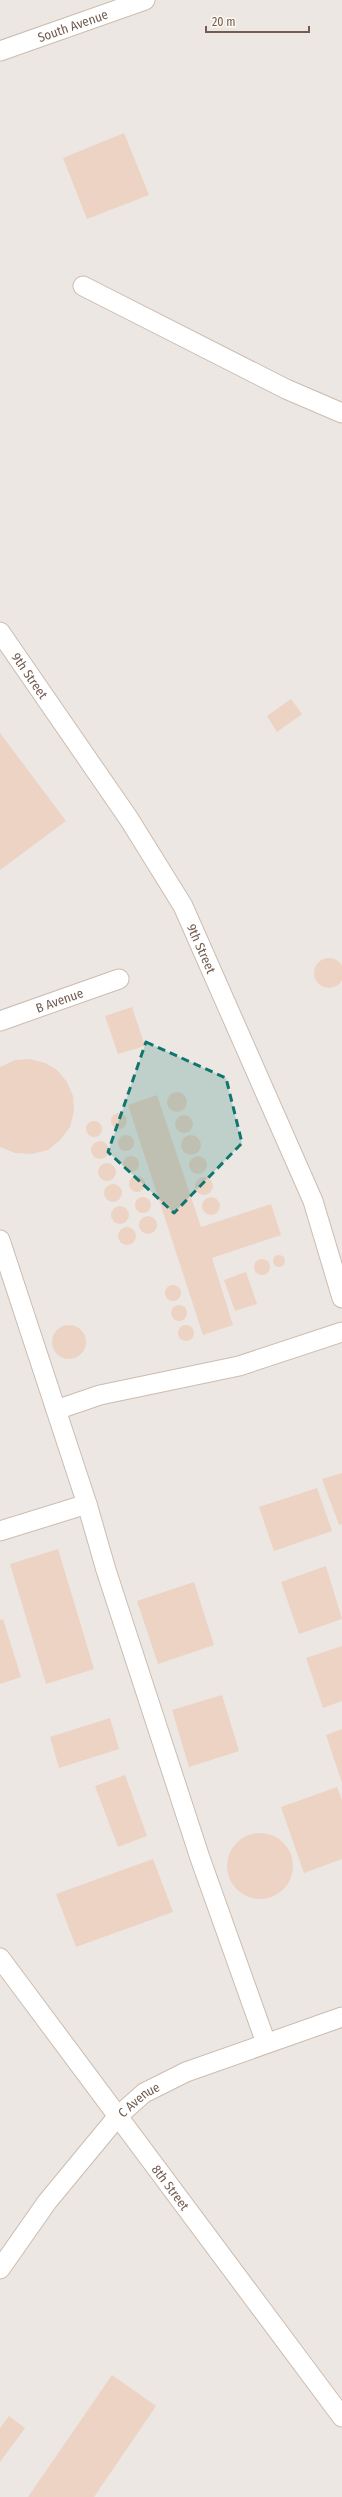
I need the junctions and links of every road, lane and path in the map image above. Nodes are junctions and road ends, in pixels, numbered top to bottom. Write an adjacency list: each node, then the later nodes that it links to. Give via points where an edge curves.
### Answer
1 (145, 0): 2 (lane, South Avenue)
2 (0, 51)
3 (83, 286): 4 (lane, via 286,389)
4 (342, 413)
5 (0, 632): 9 (lane, 9th Street, via 133,825 183,906 314,1201)
6 (119, 979): 7 (lane, B Avenue)
7 (2, 1022)
8 (0, 1240): 11 (lane)
9 (342, 1298)
10 (342, 1332): 11 (lane, via 239,1366 100,1395)
11 (56, 1410): 12 (lane)
12 (88, 1504): 13 (lane); 16 (lane, via 106,1570 200,1858)
13 (0, 1531)
14 (0, 1958): 17 (lane, 8th Street)
15 (342, 2017): 16 (lane, C Avenue)
16 (266, 2043): 17 (lane, C Avenue, via 162,2083 144,2093)
17 (118, 2116): 18 (lane, C Avenue, via 47,2202); 19 (lane, 8th Street)
18 (0, 2269)
19 (342, 2417)

